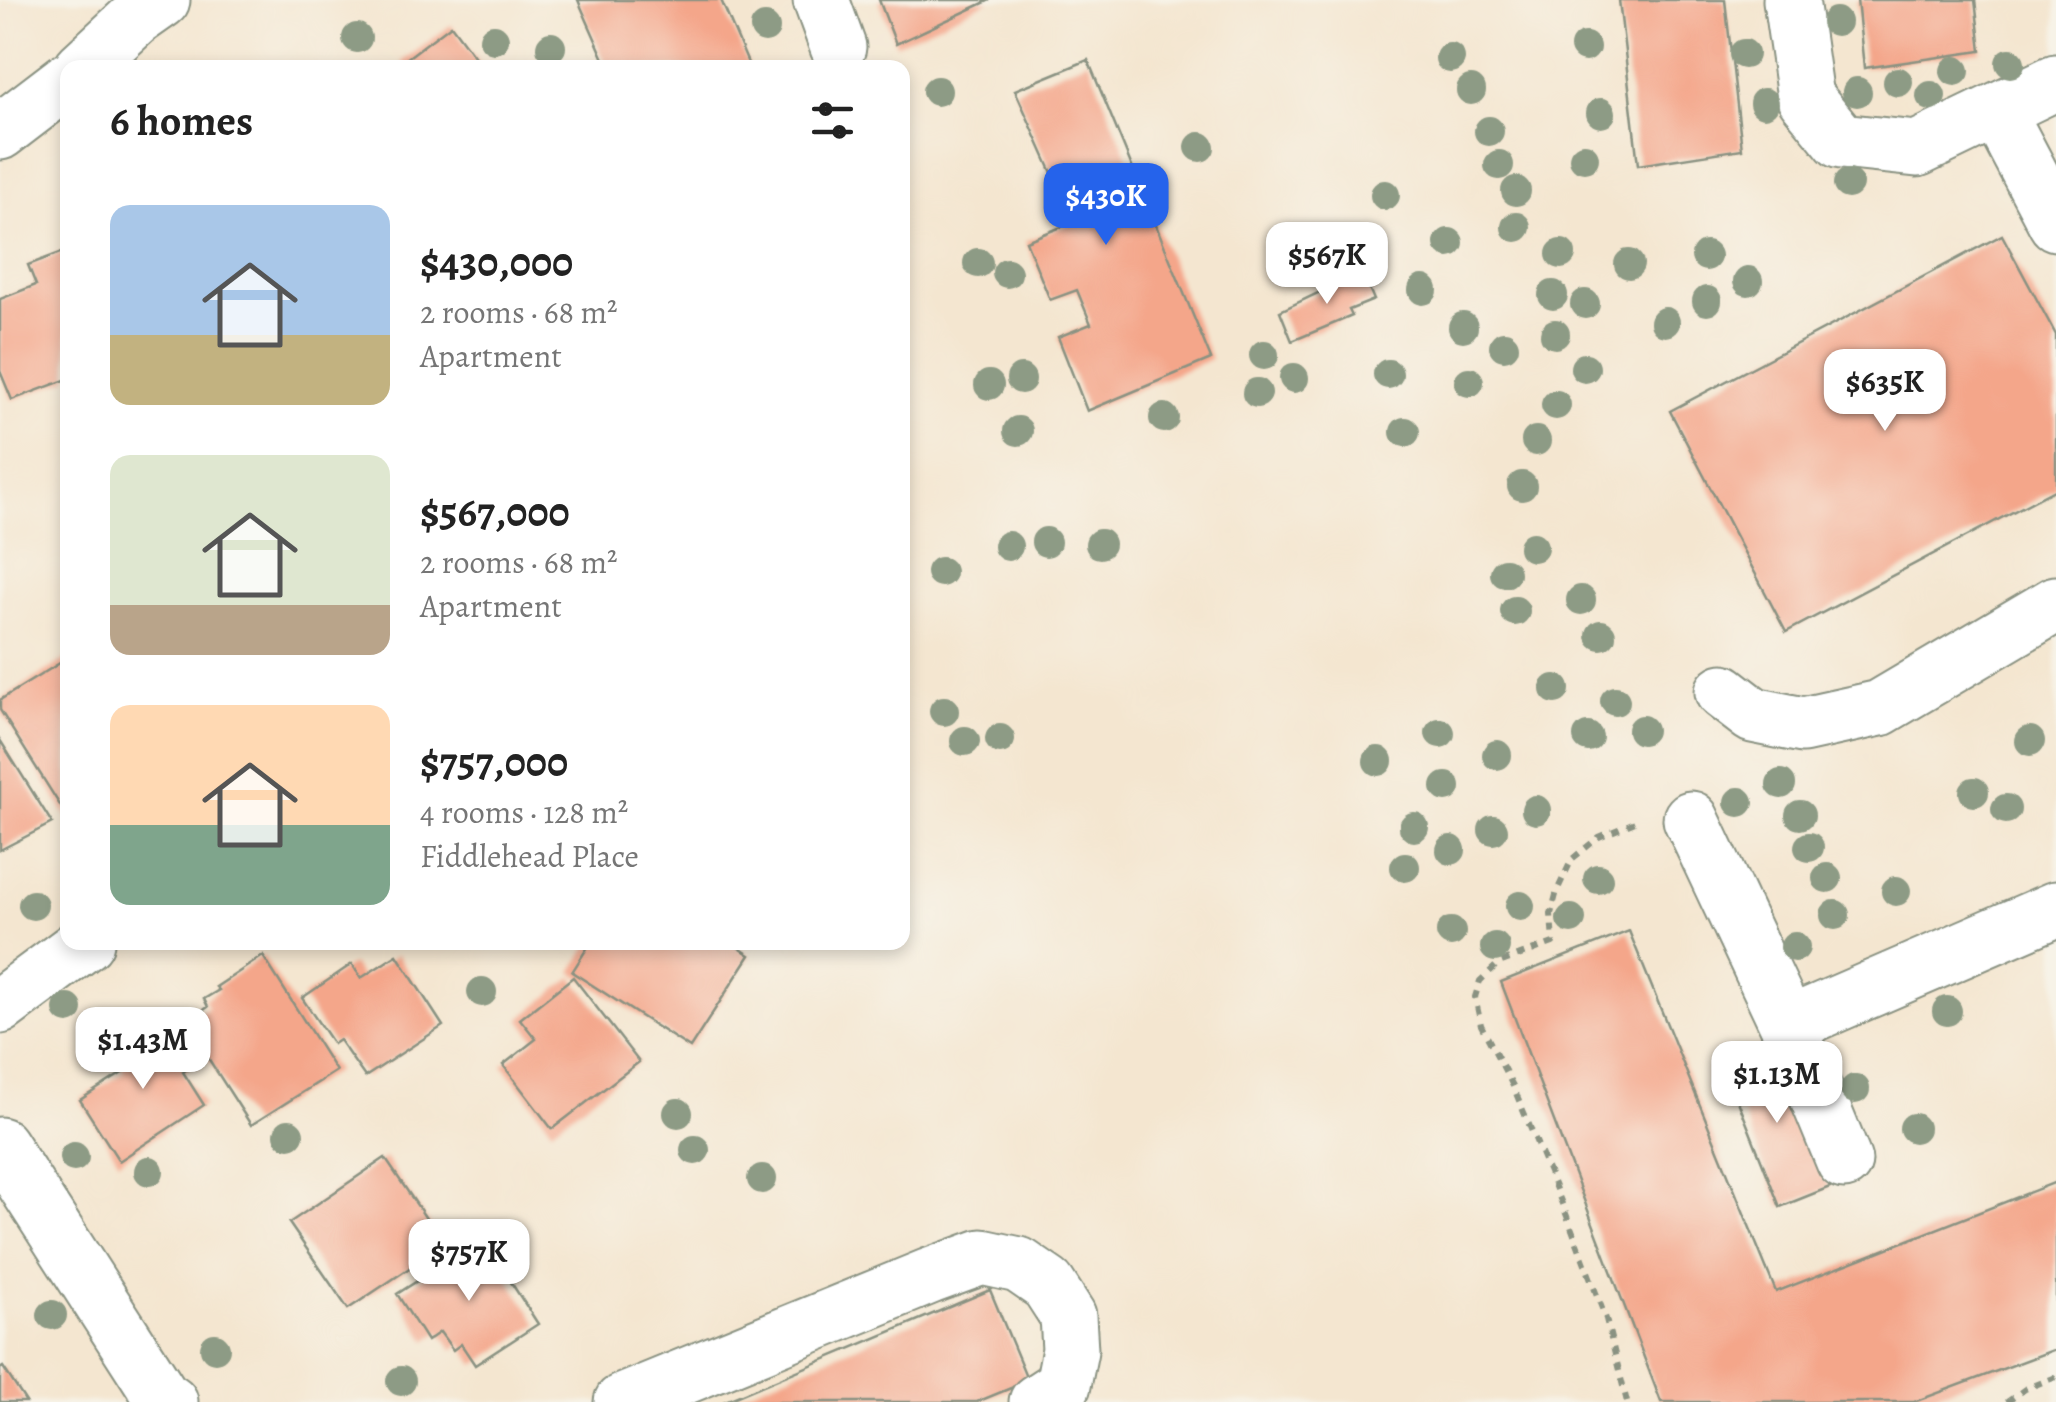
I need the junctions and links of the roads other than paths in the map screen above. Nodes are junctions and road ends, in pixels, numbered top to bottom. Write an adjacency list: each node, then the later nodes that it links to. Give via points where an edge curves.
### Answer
1 (162, 0): 3 (street)
2 (1791, 0): 6 (street, via 1804,97 1841,141 1917,148)
3 (91, 60)
4 (2056, 82): 6 (street)
5 (60, 86): 7 (street)
6 (1997, 111): 8 (street)
7 (0, 132)
8 (2056, 223)
9 (2056, 604): 10 (street, via 1880,708 1803,726 1754,716)
10 (1722, 692)
11 (1690, 819): 15 (street)
12 (2056, 909): 15 (street)
13 (75, 950): 14 (street)
14 (0, 1006)
15 (1788, 1025): 17 (street)
16 (0, 1145): 18 (street)
17 (1844, 1160)
18 (170, 1402)
19 (622, 1402): 20 (street, via 982,1257 1034,1275 1068,1316 1063,1385)
20 (1038, 1402)

